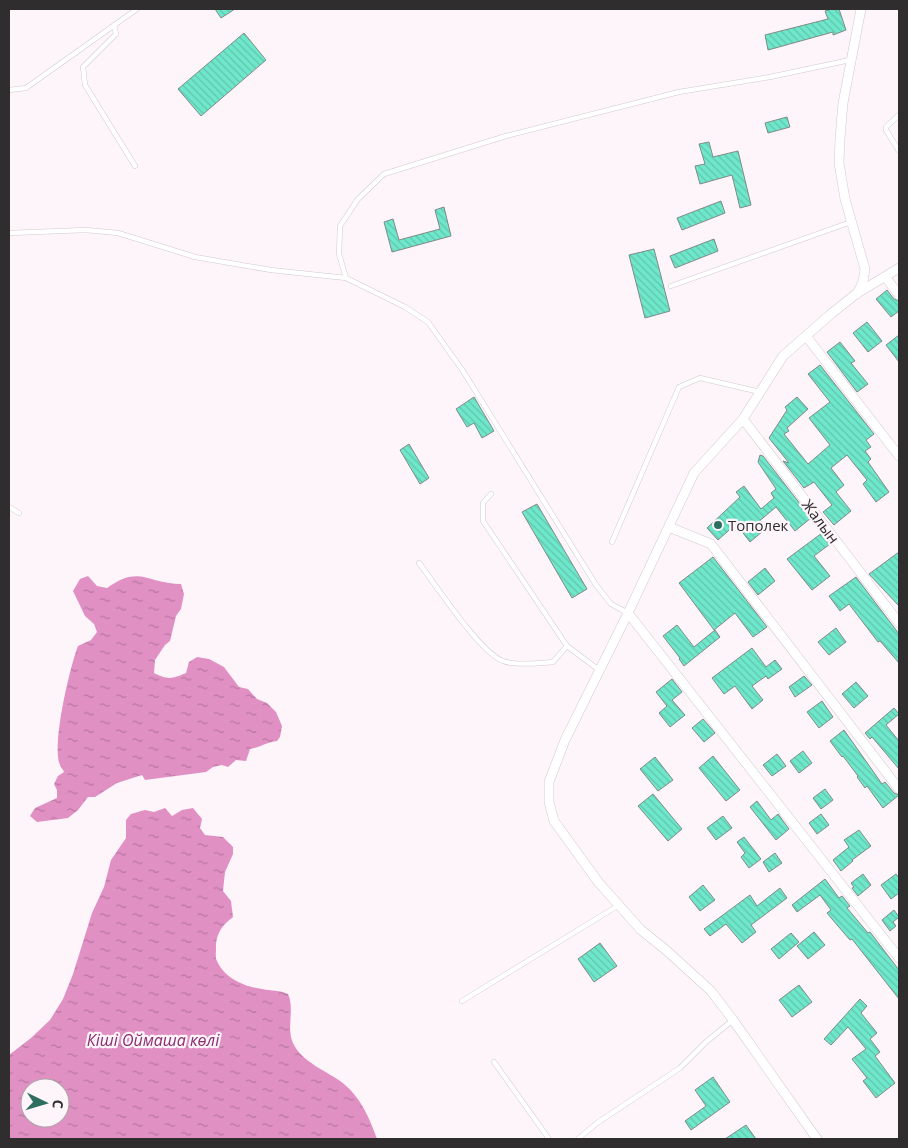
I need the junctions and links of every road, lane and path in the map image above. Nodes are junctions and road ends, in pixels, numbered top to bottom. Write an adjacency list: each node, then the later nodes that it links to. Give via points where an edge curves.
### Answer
1 (137, 9): 3 (lane)
2 (862, 9): 4 (street)
3 (114, 25): 5 (lane, via 26,88); 8 (lane, via 116,34 83,67 85,85)
4 (851, 59): 9 (street, via 843,104 839,163); 12 (lane, via 679,92 506,136 384,174 358,199 340,226 339,254)
5 (9, 90)
6 (899, 115): 7 (lane, via 886,127)
7 (899, 150)
8 (135, 166)
9 (851, 222): 14 (lane); 15 (street, via 866,269)
10 (9, 233): 12 (lane, via 86,230 118,233 195,257)
11 (899, 268): 13 (street)
12 (346, 278): 27 (lane, via 428,322 463,371 596,585 611,604)
13 (886, 278): 15 (street); 16 (street)
14 (671, 286)
15 (856, 294): 17 (street)
16 (899, 295)
17 (806, 336): 18 (street, via 783,356); 20 (street)
18 (760, 392): 19 (street); 25 (lane, via 700,378 679,387)
19 (743, 419): 24 (street, via 694,473); 28 (street, Жалын)
20 (899, 456)
21 (491, 494): 29 (lane, via 483,504 483,520)
22 (9, 507): 23 (lane)
23 (19, 513)
24 (669, 527): 27 (street); 31 (street, via 711,544)
25 (612, 542)
26 (420, 563): 29 (lane, via 482,646 503,661 553,662)
27 (628, 613): 30 (street); 33 (street)
28 (899, 623)
29 (567, 646): 30 (lane)
30 (599, 670): 32 (street, via 565,740 549,782 548,802 554,821 598,883)
31 (899, 789)
32 (619, 905): 34 (lane); 35 (street, via 641,930 711,991)
33 (899, 958)
34 (462, 1001)
35 (733, 1020): 38 (lane, via 680,1068); 39 (street)
36 (494, 1062): 37 (lane)
37 (549, 1139)
38 (578, 1139)
39 (817, 1139)

